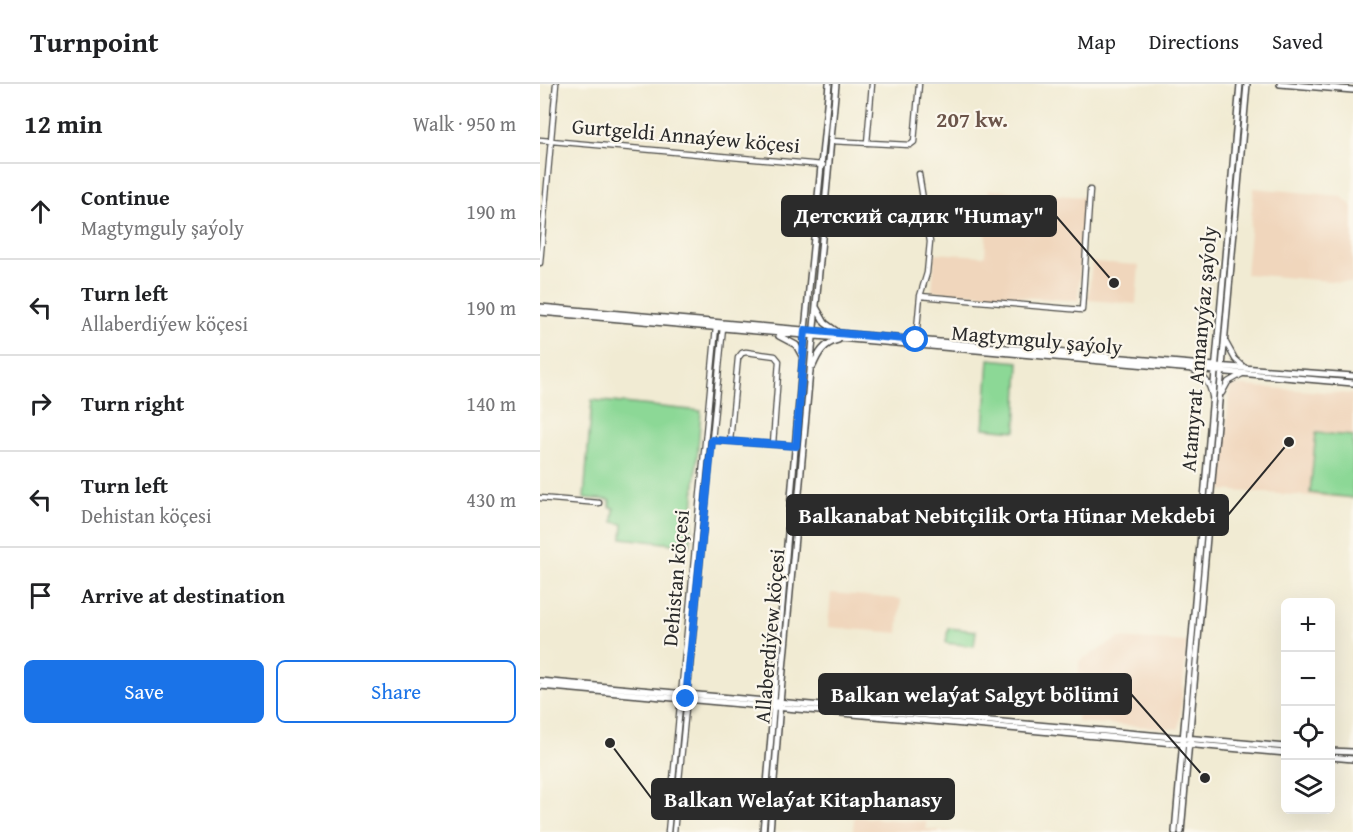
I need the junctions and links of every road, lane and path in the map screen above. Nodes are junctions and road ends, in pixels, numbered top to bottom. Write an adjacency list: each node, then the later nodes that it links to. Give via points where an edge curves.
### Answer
1 (556, 84): 11 (street)
2 (829, 84): 14 (street, Allaberdiýew köçesi)
3 (836, 84): 12 (street, Allaberdiýew köçesi)
4 (872, 84): 13 (street)
5 (919, 84): 13 (street, via 914,142 904,146)
6 (1240, 84): 32 (street, Atamyrat Annanyýaz şaýoly)
7 (1247, 84): 30 (street, Atamyrat Annanyýaz şaýoly)
8 (1280, 84): 9 (street)
9 (1353, 90)
10 (540, 140): 11 (street, Gurtgeldi Annaýew köçesi)
11 (551, 141): 14 (street, Gurtgeldi Annaýew köçesi); 18 (street)
12 (831, 141): 13 (street); 15 (street, Allaberdiýew köçesi)
13 (867, 143)
14 (821, 165): 15 (street, Gurtgeldi Annaýew köçesi); 25 (street, Allaberdiýew köçesi)
15 (829, 165): 20 (street, Allaberdiýew köçesi)
16 (919, 174): 19 (street, via 930,242)
17 (1090, 190): 19 (street, via 1082,310)
18 (540, 262)
19 (920, 296): 29 (street)
20 (816, 305): 26 (street, via 825,323); 27 (street, Allaberdiýew köçesi)
21 (540, 309): 22 (street, Magtymguly şaýoly); 25 (street, Magtymguly şaýoly)
22 (716, 327): 23 (street, Magtymguly şaýoly); 49 (street, Dehistan köçesi)
23 (723, 327): 24 (street, Magtymguly şaýoly); 41 (street, Dehistan köçesi)
24 (766, 332): 25 (street, Magtymguly şaýoly); 31 (street, via 792,342)
25 (805, 333): 27 (street, Magtymguly şaýoly); 31 (street, Allaberdiýew köçesi)
26 (841, 333): 27 (street, Magtymguly şaýoly); 29 (street, Magtymguly şaýoly)
27 (813, 334): 28 (street, Magtymguly şaýoly); 37 (street, Allaberdiýew köçesi)
28 (847, 339): 33 (street, Magtymguly şaýoly); 37 (street, via 825,346 813,365)
29 (916, 340): 32 (street, Magtymguly şaýoly)
30 (1225, 341): 34 (street, Atamyrat Annanyýaz şaýoly); 35 (street)
31 (803, 360): 44 (street, Allaberdiýew köçesi)
32 (1214, 369): 33 (street, Magtymguly şaýoly); 34 (street, Magtymguly şaýoly); 39 (street, Atamyrat Annanyýaz şaýoly)
33 (1193, 370): 39 (street, via 1204,377)
34 (1222, 370): 35 (street, Magtymguly şaýoly); 40 (street, Atamyrat Annanyýaz şaýoly)
35 (1244, 371): 36 (street, Magtymguly şaýoly); 38 (street, Magtymguly şaýoly); 40 (street, via 1224,386)
36 (1353, 376)
37 (809, 382): 50 (street, Allaberdiýew köçesi)
38 (1353, 383)
39 (1212, 396): 51 (street, Atamyrat Annanyýaz şaýoly)
40 (1220, 398): 51 (street, Atamyrat Annanyýaz şaýoly)
41 (712, 440): 42 (street); 49 (street, Dehistan köçesi)
42 (730, 441): 43 (street); 43 (street, via 738,358 746,352 775,356 779,361)
43 (773, 444): 44 (street)
44 (796, 446): 50 (street, Allaberdiýew köçesi)
45 (540, 498): 46 (street)
46 (599, 503)
47 (540, 681): 49 (street)
48 (540, 686): 49 (street)
49 (684, 697): 50 (street); 58 (street, Dehistan köçesi); 59 (street, Dehistan köçesi)
50 (777, 705): 51 (street, via 974,718); 60 (street, Allaberdiýew köçesi); 61 (street, Allaberdiýew köçesi)
51 (1186, 742): 52 (street); 54 (street); 62 (street, Atamyrat Annanyýaz şaýoly); 63 (street, Atamyrat Annanyýaz şaýoly)
52 (1281, 747)
53 (1335, 751): 55 (street)
54 (1281, 752)
55 (1353, 753)
56 (1335, 757): 57 (street)
57 (1353, 759)
58 (668, 832)
59 (674, 832)
60 (763, 832)
61 (770, 832)
62 (1175, 832)
63 (1181, 832)

